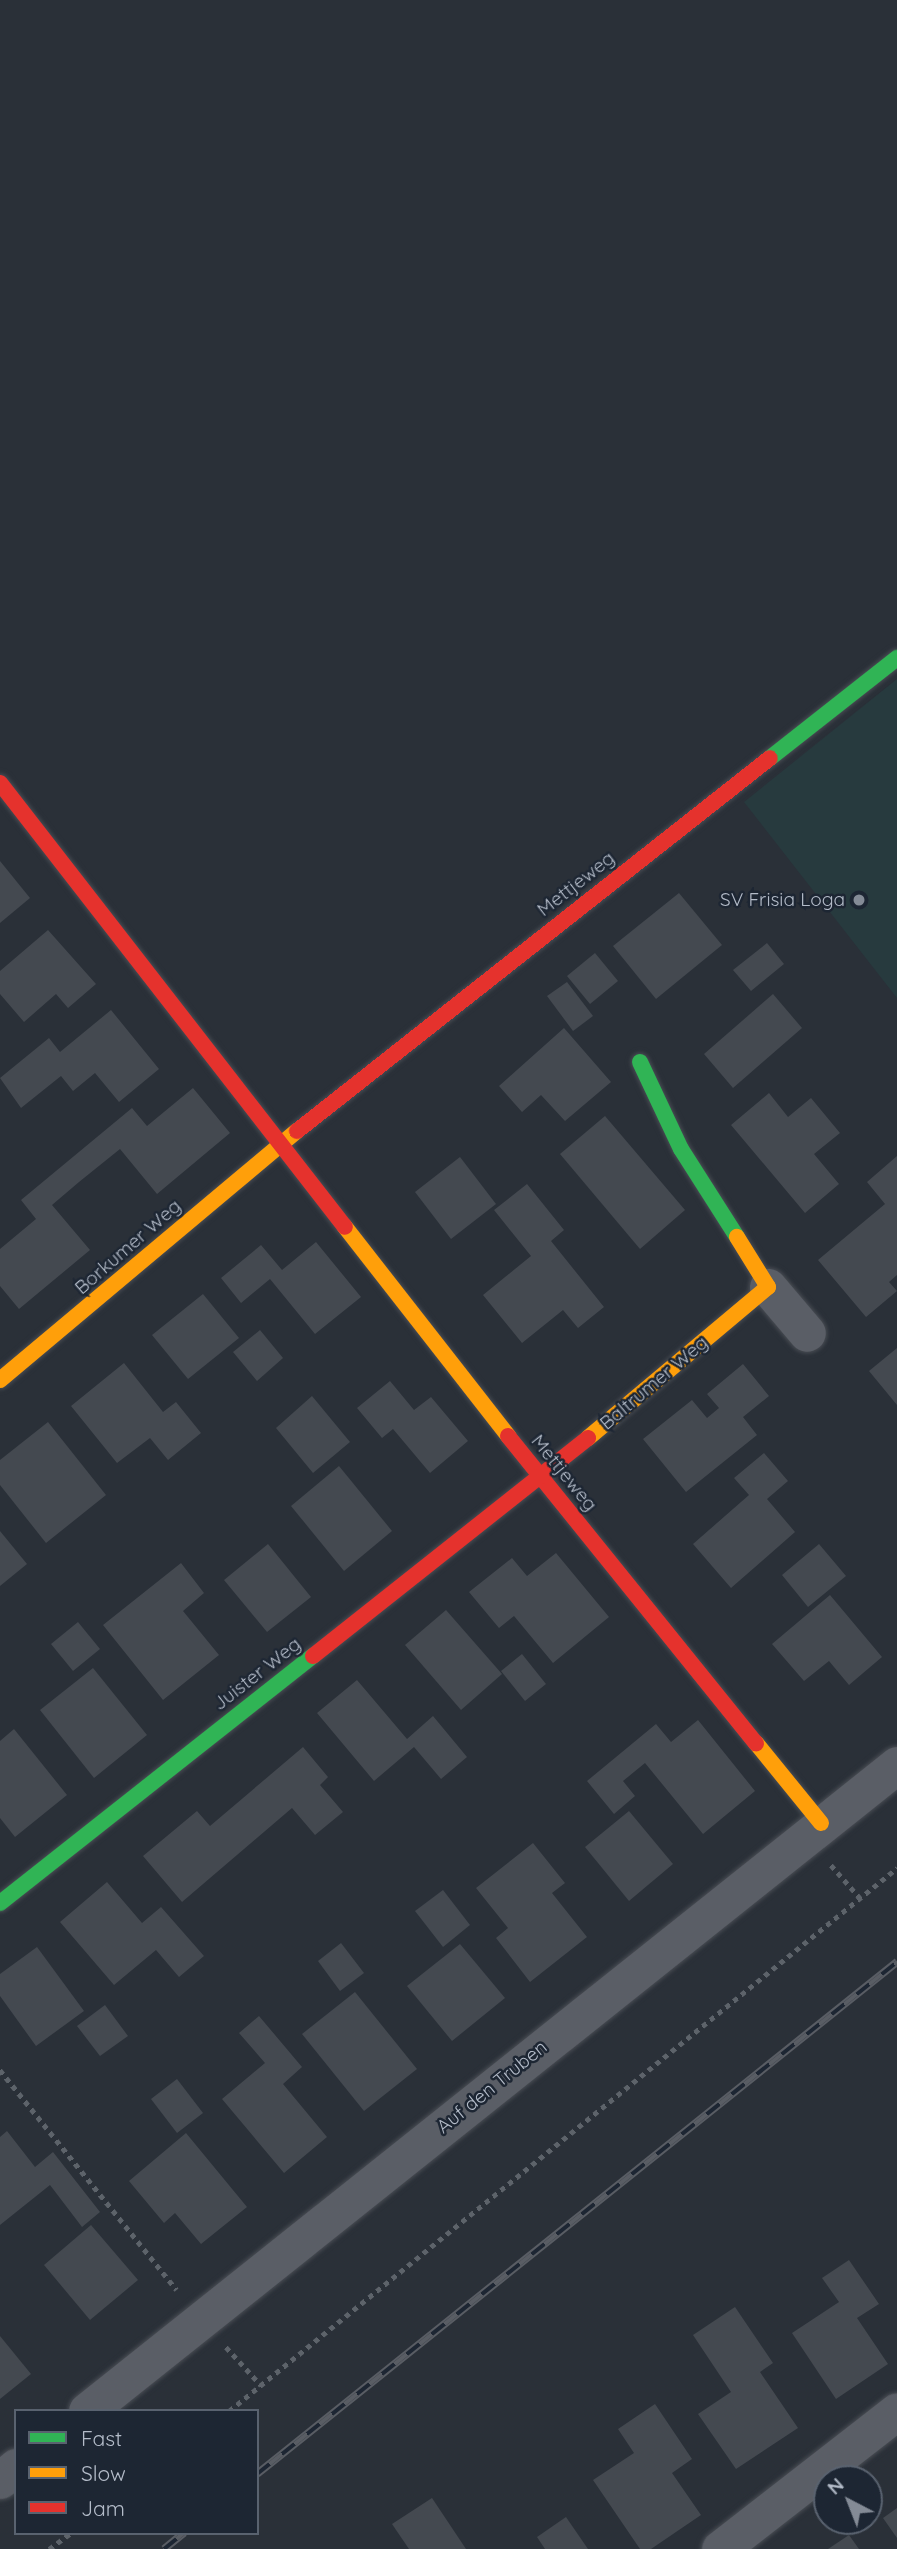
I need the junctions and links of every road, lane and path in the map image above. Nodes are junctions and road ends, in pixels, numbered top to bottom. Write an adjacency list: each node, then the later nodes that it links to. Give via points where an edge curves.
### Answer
1 (897, 658): 4 (street, Mettjeweg)
2 (0, 783): 4 (street, Mettjeweg)
3 (640, 1062): 5 (street, via 681,1149)
4 (281, 1143): 7 (street, Borkumer Weg); 8 (street, Mettjeweg)
5 (768, 1287): 6 (street); 8 (street, Baltrumer Weg)
6 (807, 1333)
7 (0, 1380)
8 (540, 1478): 10 (street, Mettjeweg); 12 (street, Juister Weg)
9 (897, 1765): 10 (street, Auf den Truben)
10 (821, 1823): 14 (street, Auf den Truben)
11 (897, 1868): 15 (path)
12 (0, 1903)
13 (0, 2070): 14 (path)
14 (202, 2320): 15 (path); 16 (street, Auf den Truben)
15 (261, 2385): 17 (path)
16 (90, 2409)
17 (231, 2409)
18 (897, 2412): 23 (street)
19 (14, 2469): 20 (street)
20 (0, 2480)
21 (68, 2535): 22 (path)
22 (49, 2549)
23 (720, 2549)

